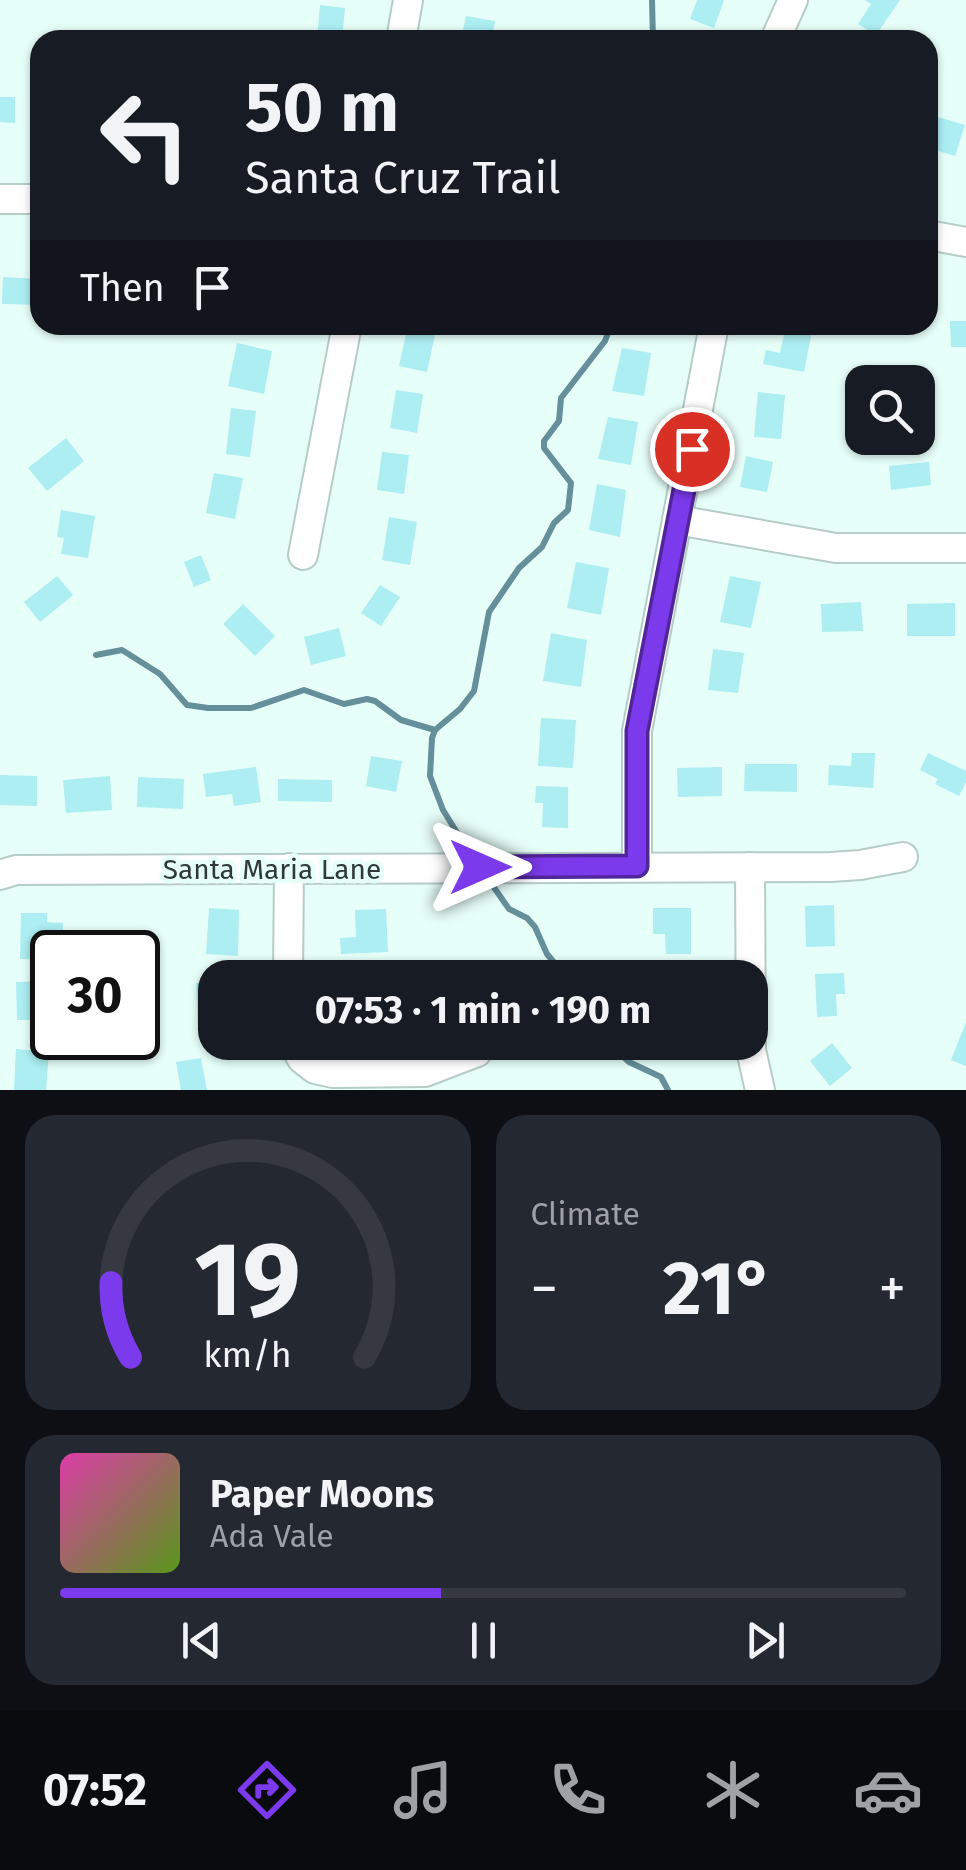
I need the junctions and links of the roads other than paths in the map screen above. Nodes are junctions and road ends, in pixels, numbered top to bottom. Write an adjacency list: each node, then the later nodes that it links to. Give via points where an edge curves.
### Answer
1 (408, 0): 3 (street)
2 (793, 0): 4 (street)
3 (402, 30)
4 (780, 30)
5 (0, 199): 6 (street)
6 (30, 199)
7 (938, 237): 8 (street)
8 (966, 242)
9 (345, 335): 13 (street)
10 (712, 335): 11 (street)
11 (677, 520): 12 (street, via 836,548); 15 (street, via 637,731)
12 (966, 548)
13 (303, 555)
14 (903, 856): 16 (street, Santa Maria Lane, via 860,865)
15 (637, 866): 16 (street, Santa Maria Lane); 17 (street, Santa Maria Lane)
16 (750, 867): 22 (street, via 751,1050)
17 (288, 868): 18 (street, Santa Maria Lane); 19 (street)
18 (0, 875)
19 (288, 960)
20 (306, 1060): 21 (street, via 333,1073 406,1074)
21 (456, 1060)
22 (760, 1090)

